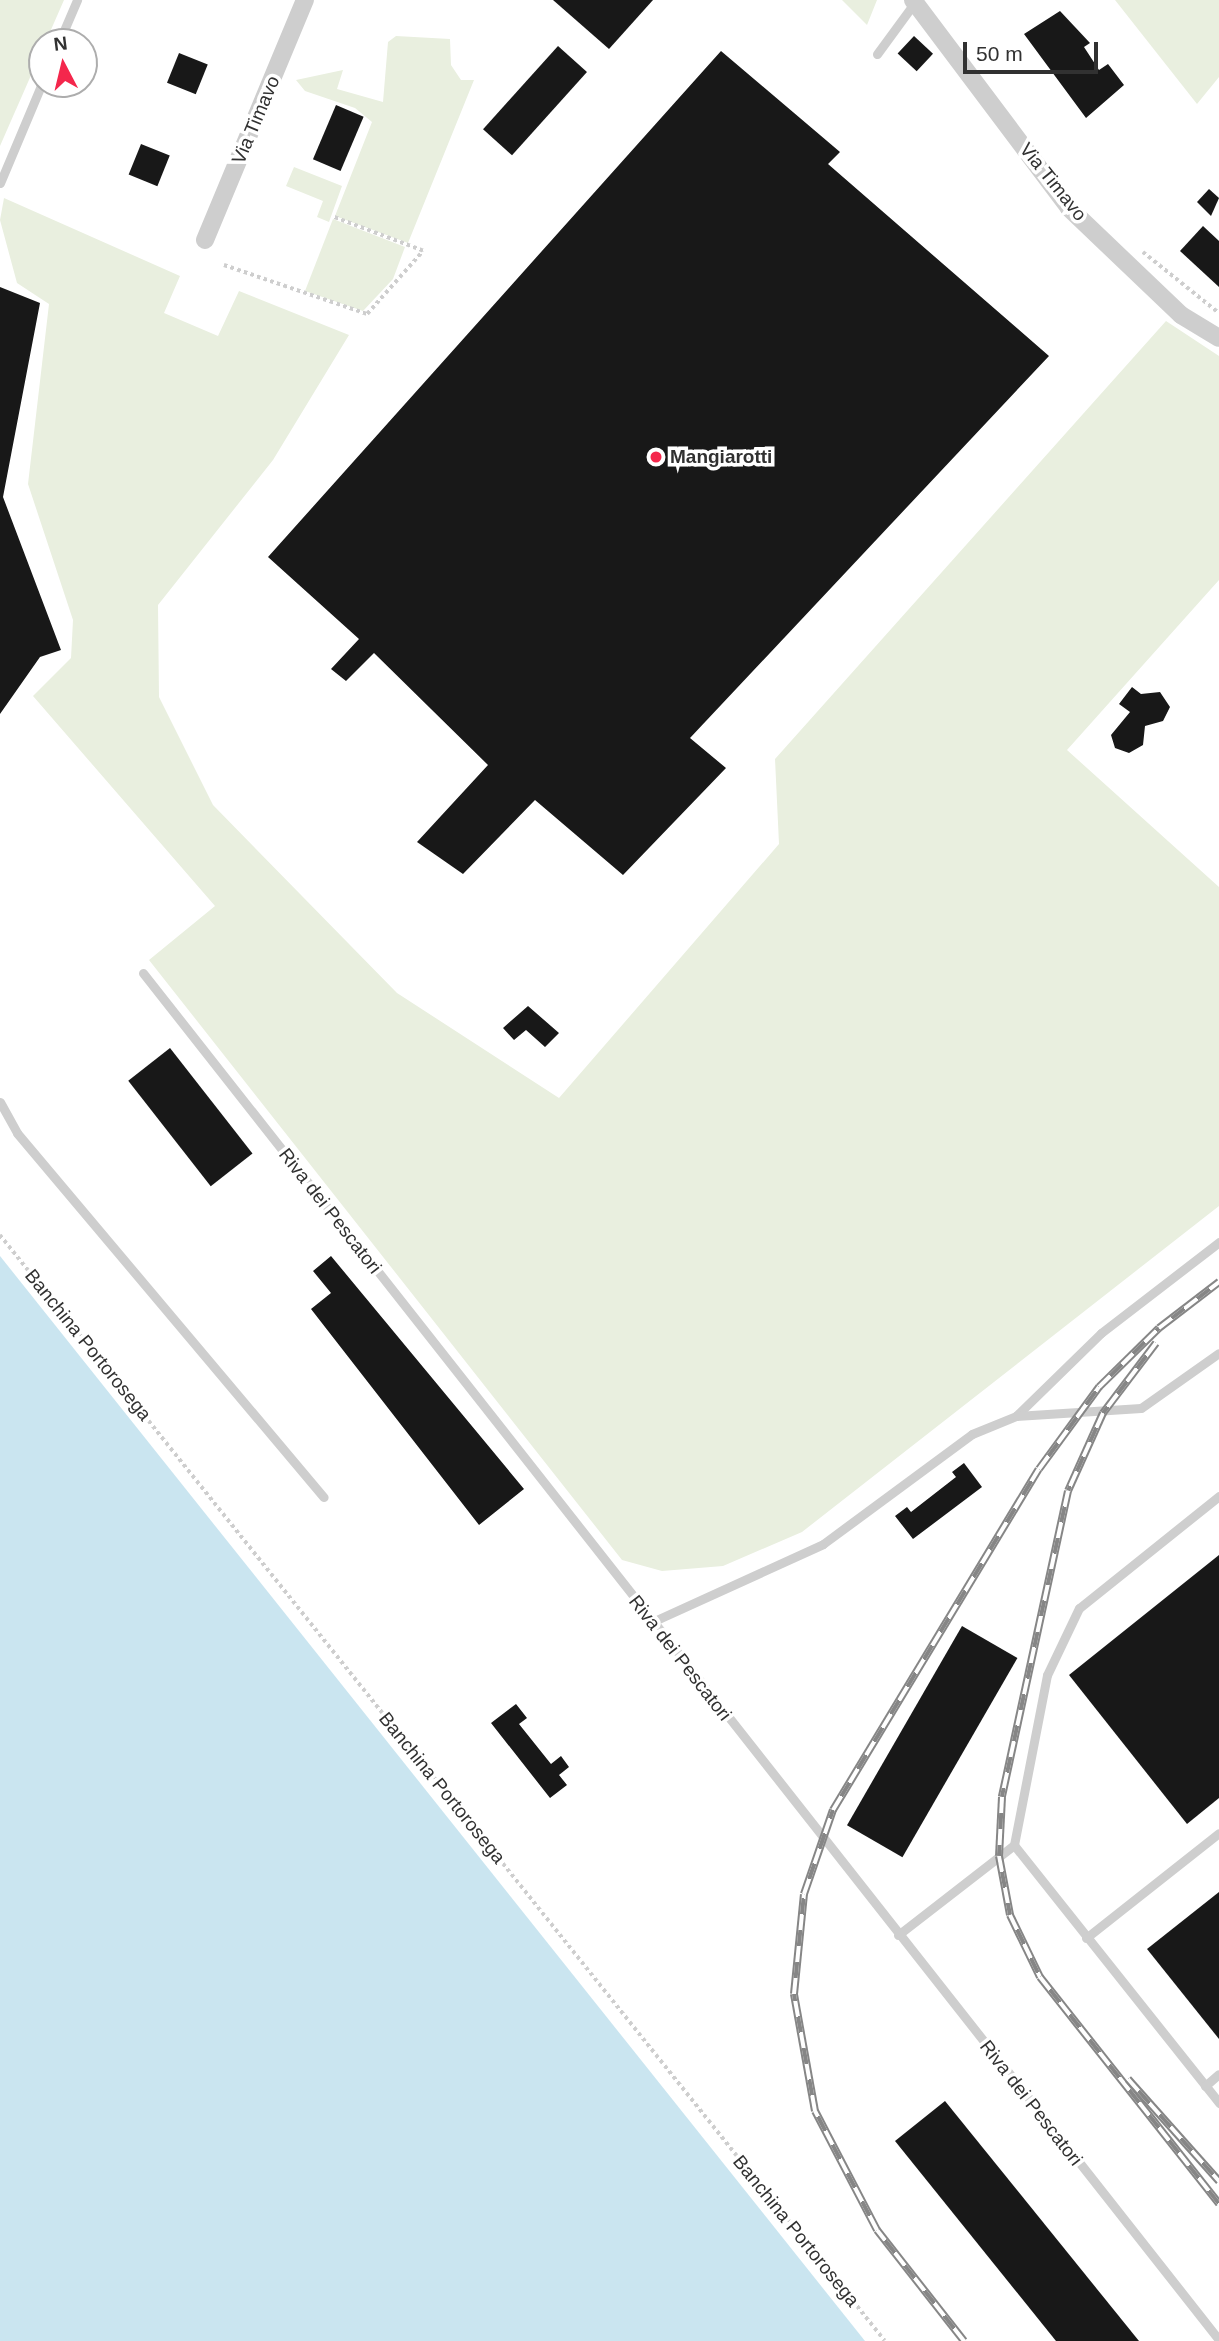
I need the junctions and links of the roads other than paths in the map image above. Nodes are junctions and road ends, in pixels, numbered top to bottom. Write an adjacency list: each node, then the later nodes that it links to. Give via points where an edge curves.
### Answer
1 (77, 0): 4 (lane)
2 (305, 0): 8 (street, Via Timavo)
3 (914, 1): 5 (lane); 9 (street, Via Timavo, via 1069,208 1181,315)
4 (65, 28)
5 (877, 54)
6 (36, 98): 7 (lane)
7 (0, 183)
8 (205, 240)
9 (1219, 338)
10 (143, 973): 17 (lane, Riva dei Pescatori)
11 (0, 1102): 16 (lane, via 17,1133)
12 (1219, 1242): 14 (lane, via 1101,1333)
13 (1219, 1353): 14 (lane, via 1141,1408)
14 (1016, 1416): 17 (lane, via 949,1449 823,1544)
15 (1219, 1496): 19 (lane, via 1079,1608 1047,1675)
16 (323, 1497)
17 (652, 1622): 20 (lane, Riva dei Pescatori)
18 (1219, 1833): 21 (lane)
19 (1014, 1845): 20 (lane); 21 (lane)
20 (898, 1935): 25 (lane, Riva dei Pescatori)
21 (1086, 1938): 23 (lane)
22 (1219, 2074): 23 (lane)
23 (1205, 2086): 24 (lane)
24 (1219, 2103)
25 (1219, 2340)

